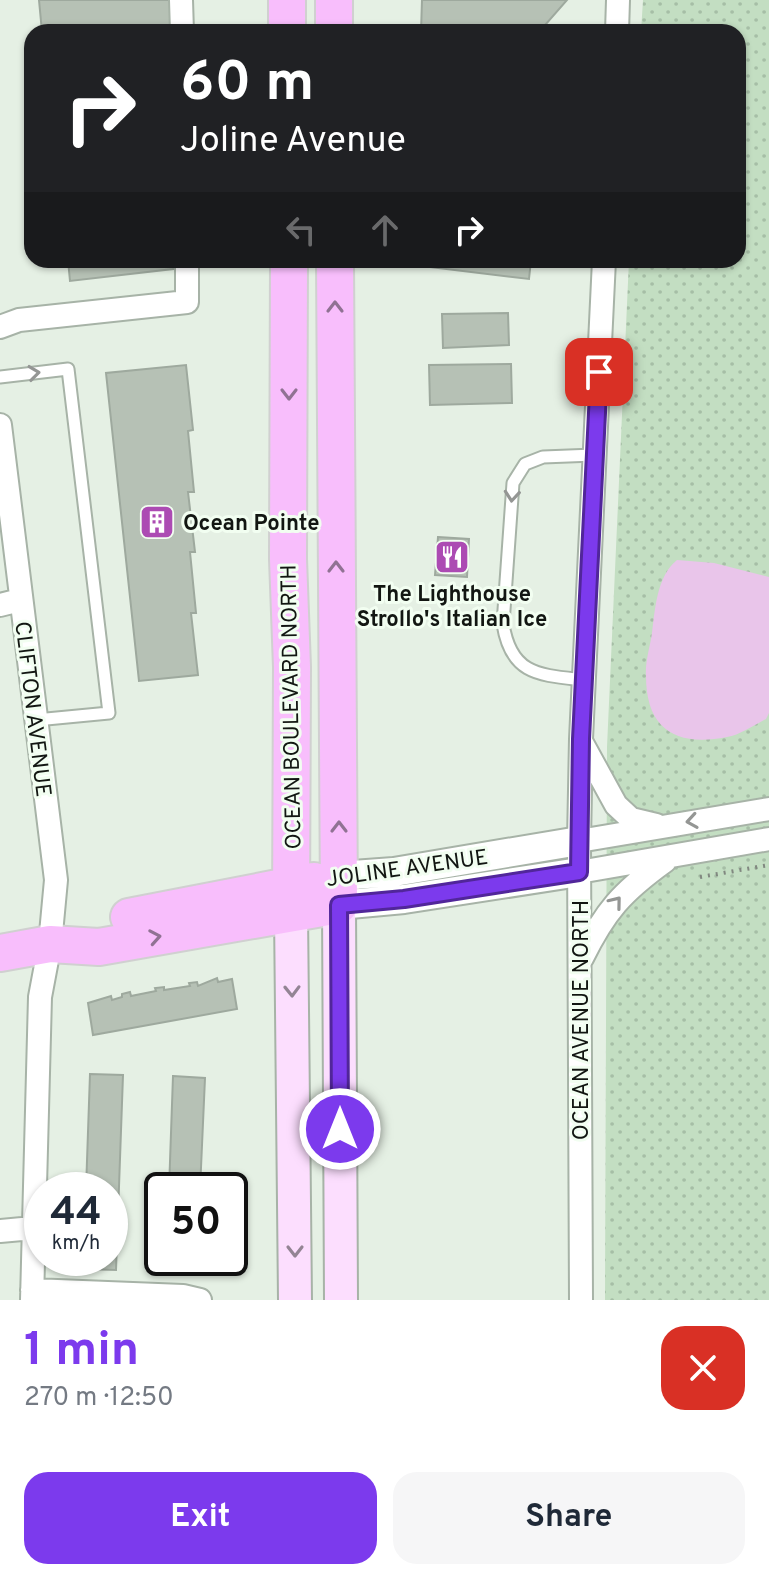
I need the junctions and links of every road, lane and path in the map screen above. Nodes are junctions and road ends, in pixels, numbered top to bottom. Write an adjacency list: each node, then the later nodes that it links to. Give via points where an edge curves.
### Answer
1 (181, 0): 5 (street)
2 (287, 0): 6 (main road)
3 (334, 0): 7 (main road)
4 (618, 0): 8 (street)
5 (182, 24)
6 (287, 24)
7 (334, 24)
8 (617, 24)
9 (187, 268): 13 (street, via 187,302 19,320)
10 (289, 268): 30 (main road, OCEAN BOULEVARD NORTH, one-way to 30)
11 (335, 268): 29 (main road, one-way to 11)
12 (604, 268): 16 (street, OCEAN AVENUE NORTH)
13 (0, 327)
14 (0, 377): 19 (lane, one-way to 19, via 68,369 109,713)
15 (0, 425): 17 (street, CLIFTON AVENUE)
16 (594, 455): 18 (street, OCEAN AVENUE NORTH); 18 (lane, one-way to 18, via 543,457 525,464 513,483 503,624 515,660 532,672)
17 (10, 603): 19 (street, CLIFTON AVENUE)
18 (584, 680): 20 (street, OCEAN AVENUE NORTH)
19 (36, 720): 31 (street, CLIFTON AVENUE, via 56,880)
20 (581, 739): 22 (street, via 616,805 631,819); 24 (street, OCEAN AVENUE NORTH)
21 (769, 809): 22 (street, JOLINE AVENUE, one-way to 22)
22 (661, 826): 24 (street, JOLINE AVENUE)
23 (769, 839): 25 (street, JOLINE AVENUE)
24 (579, 841): 27 (street, OCEAN AVENUE NORTH); 29 (street, JOLINE AVENUE, via 394,872)
25 (670, 857): 27 (street, JOLINE AVENUE); 33 (street, one-way to 25, via 620,896)
26 (769, 865): 28 (path)
27 (579, 872): 29 (street, JOLINE AVENUE, via 404,899); 33 (street, OCEAN AVENUE NORTH)
28 (693, 878)
29 (339, 891): 30 (main road, JOLINE AVENUE); 40 (main road)
30 (291, 899): 31 (main road, JOLINE AVENUE, via 93,924); 39 (main road, one-way to 39)
31 (50, 944): 32 (main road, JOLINE AVENUE); 34 (street, CLIFTON AVENUE, via 40,997)
32 (0, 953)
33 (580, 963): 41 (street, OCEAN AVENUE NORTH)
34 (35, 1172)
35 (24, 1229): 36 (street)
36 (0, 1231)
37 (32, 1295): 38 (street)
38 (200, 1300)
39 (295, 1300)
40 (341, 1300)
41 (581, 1300)

